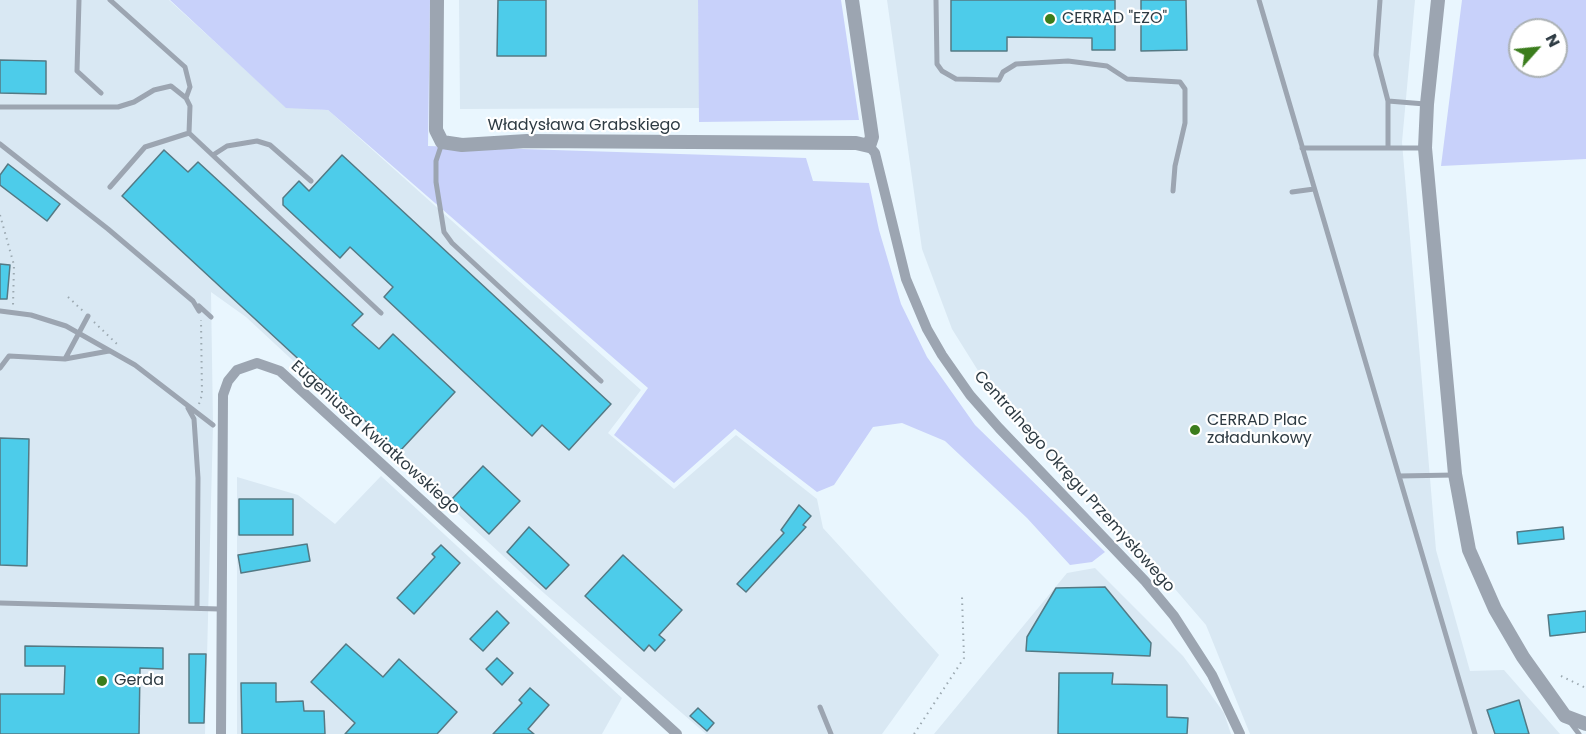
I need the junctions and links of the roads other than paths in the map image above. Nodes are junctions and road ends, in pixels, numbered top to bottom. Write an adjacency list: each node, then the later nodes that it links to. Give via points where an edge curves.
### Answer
1 (79, 0): 9 (lane, via 78,71)
2 (110, 0): 10 (lane, via 185,67 190,87)
3 (437, 0): 15 (street, via 436,130)
4 (852, 0): 17 (street, Centralnego Okręgu Przemysłowego, via 872,137)
5 (936, 0): 25 (lane, via 937,64 942,72 956,79 999,80 1003,72 1016,64 1068,61 1107,66 1127,79 1180,82 1185,89 1185,123)
6 (1259, 0): 19 (lane)
7 (1380, 0): 11 (lane, via 1376,55)
8 (1438, 0): 12 (street)
9 (101, 93)
10 (186, 98): 13 (lane, via 171,86 118,107); 14 (lane, via 190,106)
11 (1388, 101): 12 (lane); 18 (lane)
12 (1427, 104): 20 (street)
13 (0, 107)
14 (189, 133): 21 (lane); 23 (lane, via 145,147)
15 (442, 142): 17 (street, Władysława Grabskiego); 37 (lane, via 436,161 436,182 444,232)
16 (0, 144): 27 (lane)
17 (869, 146): 51 (street, Centralnego Okręgu Przemysłowego, via 875,153 906,279 942,356 999,428 1174,616 1212,675)
18 (1388, 147): 19 (lane); 20 (lane)
19 (1302, 148): 24 (lane)
20 (1425, 148): 40 (street)
21 (213, 155): 22 (lane, via 227,146 256,141 270,145); 30 (lane)
22 (311, 181)
23 (110, 187)
24 (1314, 189): 26 (lane); 41 (lane)
25 (1173, 191)
26 (1292, 192)
27 (193, 301): 29 (lane); 32 (lane)
28 (0, 311): 33 (lane, via 41,318)
29 (199, 311)
30 (381, 313)
31 (88, 316): 33 (lane)
32 (211, 317)
33 (77, 333): 34 (lane); 35 (lane)
34 (110, 351): 35 (lane); 38 (lane, via 160,383)
35 (65, 359): 36 (lane, via 9,356)
36 (0, 368)
37 (601, 381)
38 (187, 406): 39 (lane); 43 (lane, via 194,419 198,478)
39 (213, 424)
40 (1455, 474): 41 (lane); 46 (street, via 1469,550 1480,580 1524,657)
41 (1399, 476): 52 (lane)
42 (0, 603): 43 (lane)
43 (197, 608): 44 (lane)
44 (219, 609): 48 (street, Eugeniusza Kwiatkowskiego); 49 (street, Eugeniusza Kwiatkowskiego, via 223,395 237,370 249,364 265,364 280,371)
45 (820, 707): 50 (lane)
46 (1565, 716): 47 (street); 53 (lane)
47 (1586, 724)
48 (221, 734)
49 (676, 734)
50 (831, 734)
51 (1240, 734)
52 (1475, 734)
53 (1579, 734)

